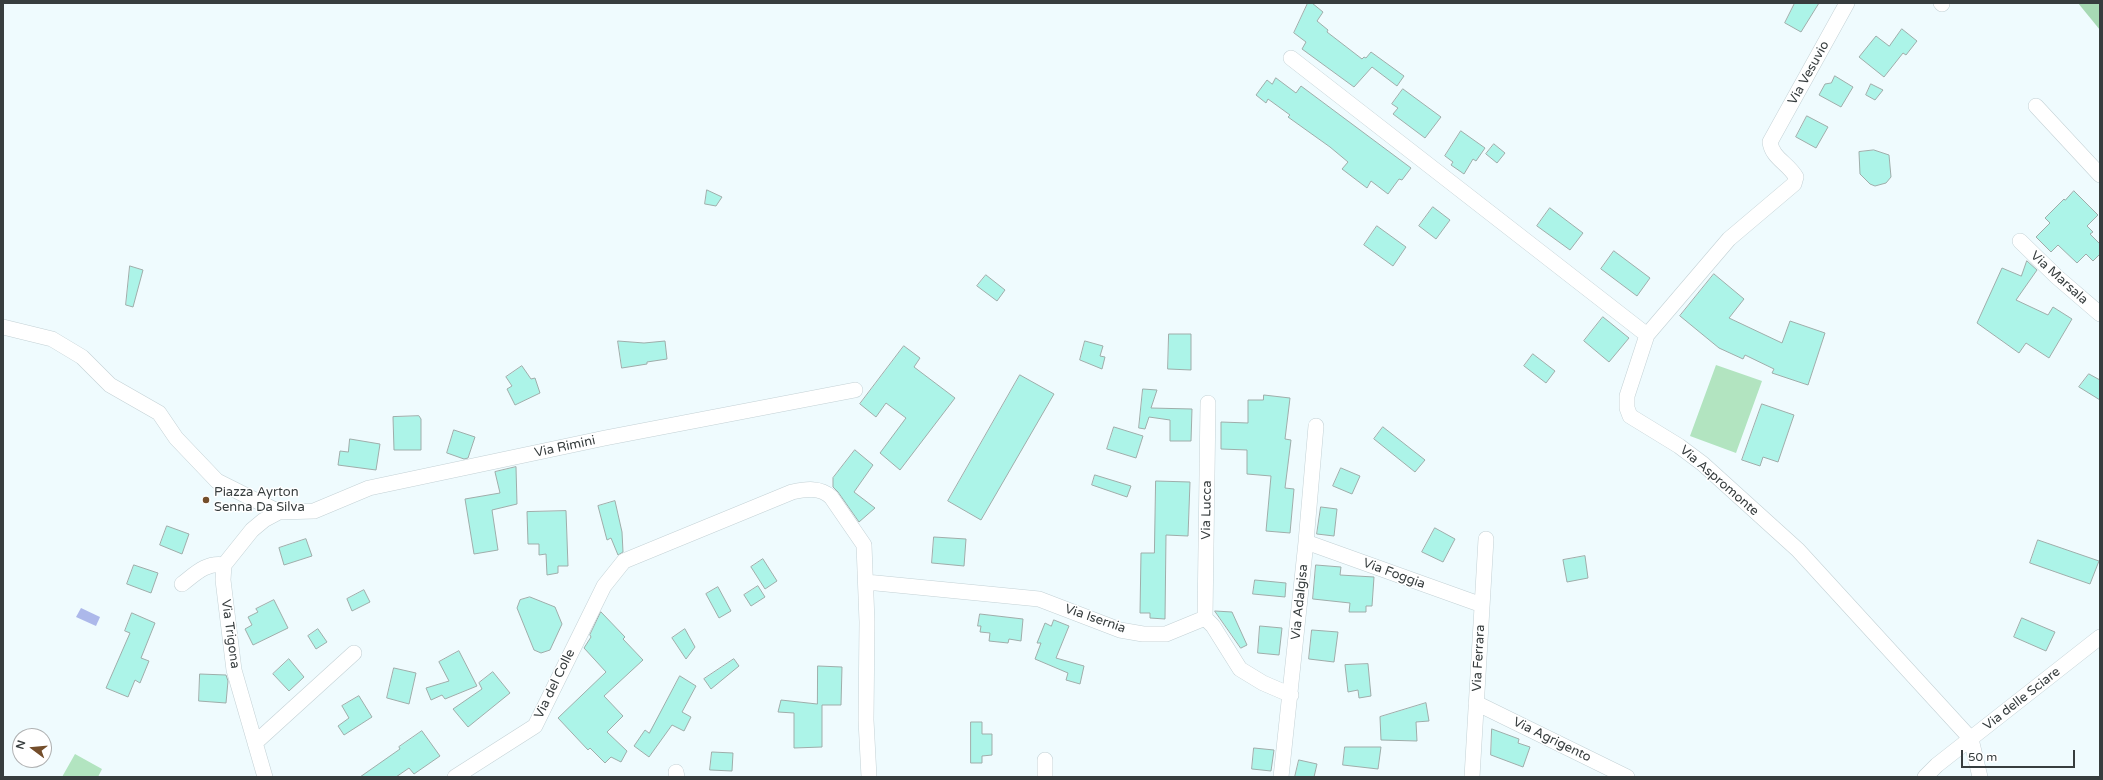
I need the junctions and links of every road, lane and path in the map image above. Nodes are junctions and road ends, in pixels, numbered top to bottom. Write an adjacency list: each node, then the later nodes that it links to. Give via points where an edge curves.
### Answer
1 (1847, 3): 4 (street, Via Vesuvio)
2 (1291, 58): 9 (street)
3 (2036, 106): 5 (street)
4 (1770, 142): 9 (street, Via Aspromonte, via 1771,150 1796,176 1794,184 1730,238)
5 (2100, 175)
6 (2020, 241): 7 (street, Via Marsala)
7 (2100, 314)
8 (3, 326): 13 (street, via 52,339 82,357 110,385 159,413 176,438 217,482)
9 (1648, 335): 25 (street, Via Aspromonte, via 1627,396 1630,416 1703,464 1798,550)
10 (854, 390): 13 (street, Via Rimini, via 605,438 369,488 314,511)
11 (1208, 403): 20 (street, Via Lucca)
12 (1316, 426): 15 (street, Via Adalgisa)
13 (279, 512): 16 (street, via 252,530)
14 (1486, 538): 19 (street, Via Ferrara)
15 (1306, 542): 19 (street, Via Foggia); 23 (street, Via Adalgisa)
16 (224, 565): 18 (street, via 214,564); 26 (street, Via Trigona, via 223,580 234,670)
17 (866, 582): 20 (street, Via Isernia, via 1039,599 1120,630 1143,634 1166,634); 29 (street, Via del Colle, via 864,545 844,514 824,491 805,489 792,492 624,561 604,586 535,726); 30 (street)
18 (182, 584)
19 (1482, 605): 24 (street, Via Ferrara)
20 (1205, 618): 23 (street, via 1213,626 1240,669)
21 (2100, 637): 25 (street, Via delle Sciare)
22 (354, 653): 26 (street)
23 (1291, 695): 32 (street, Via Adalgisa)
24 (1476, 703): 33 (street, Via Ferrara); 34 (street, Via Agrigento)
25 (1971, 739): 35 (street, Via delle Sciare); 36 (street)
26 (255, 743): 28 (street, Via Trigona)
27 (1045, 760): 31 (street)
28 (265, 777)
29 (455, 777)
30 (868, 777)
31 (1045, 777)
32 (1281, 777)
33 (1472, 777)
34 (1627, 777)
35 (1925, 777)
36 (1980, 777)

